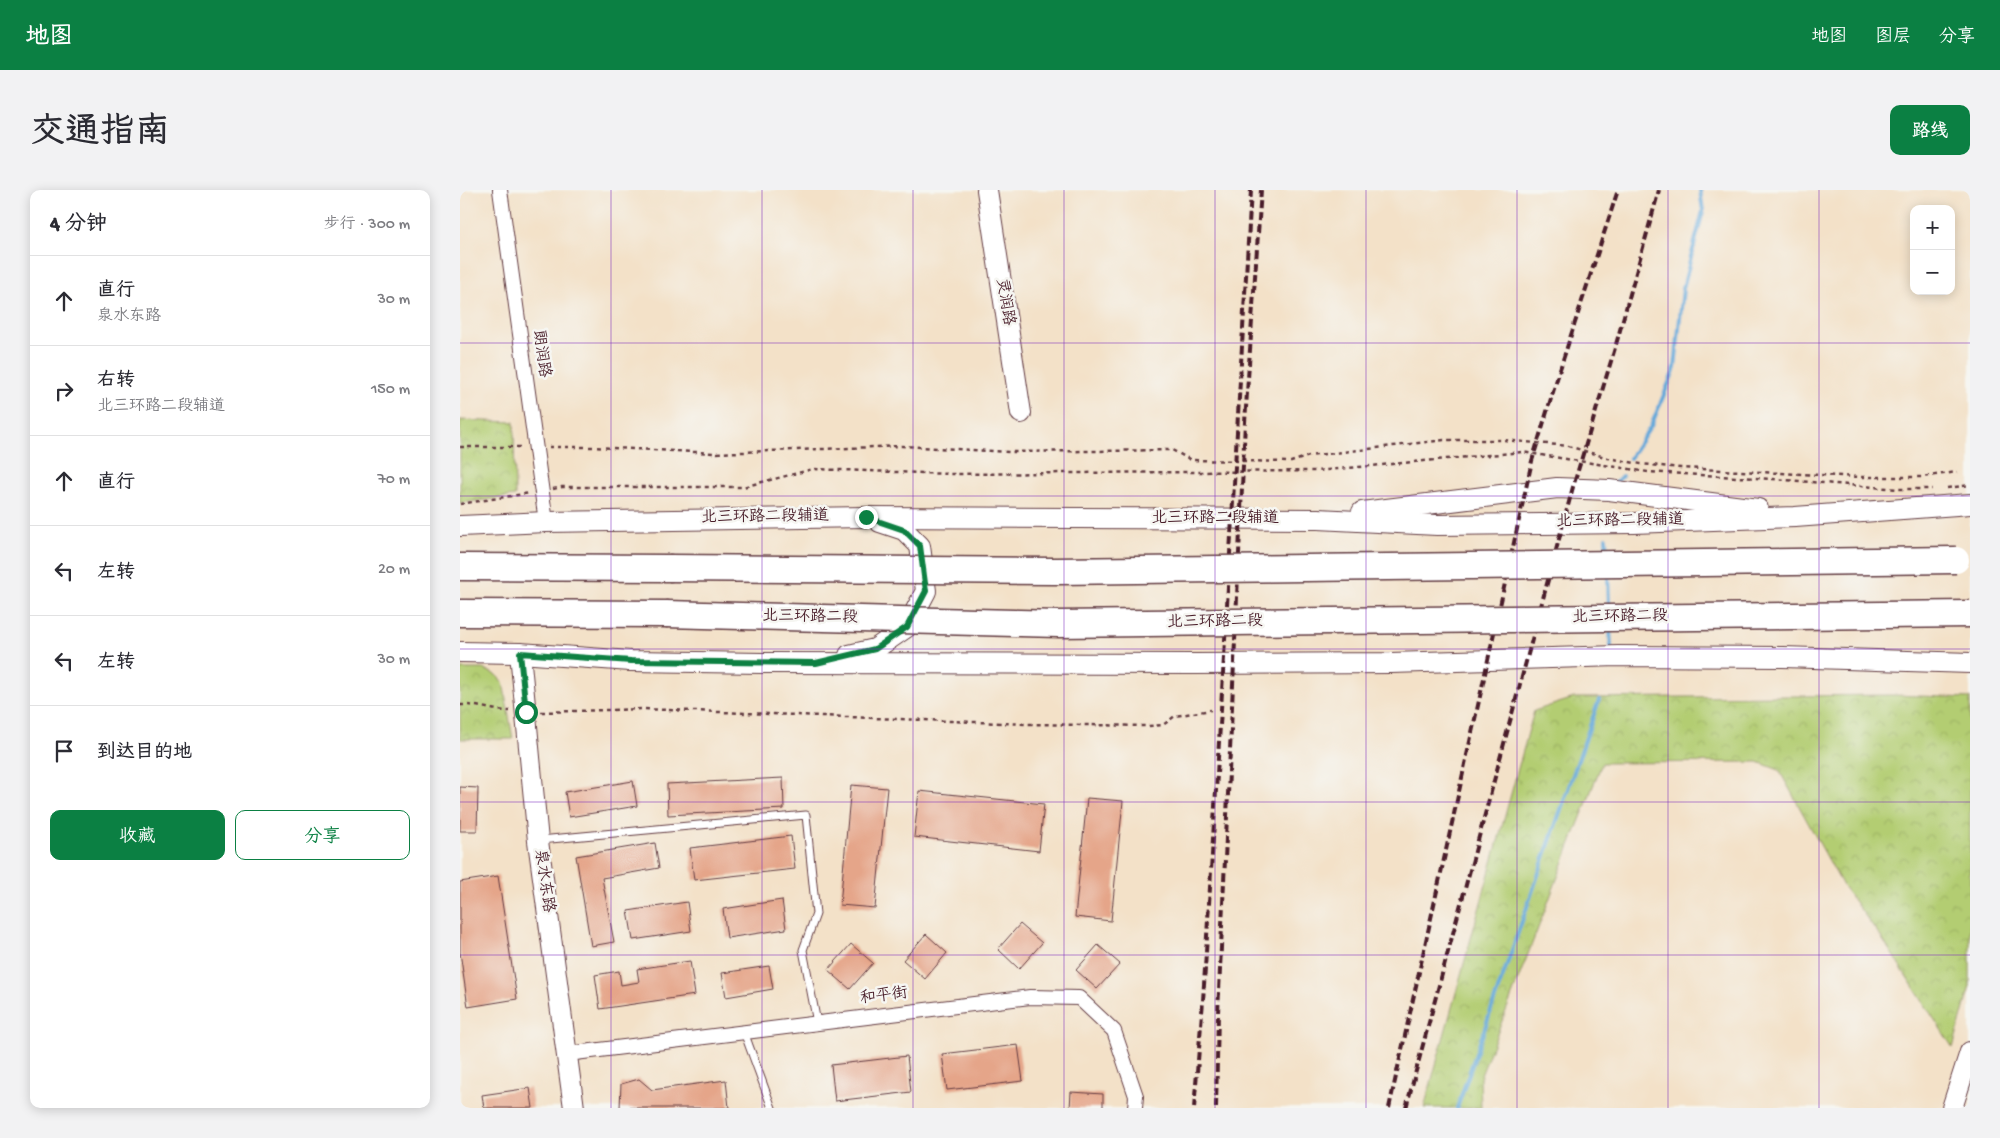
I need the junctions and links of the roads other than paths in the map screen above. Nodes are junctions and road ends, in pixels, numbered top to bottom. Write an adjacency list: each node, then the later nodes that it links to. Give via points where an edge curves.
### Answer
1 (500, 190): 8 (street, 朗润路)
2 (987, 190): 3 (main road, 灵润路)
3 (1021, 413)
4 (1970, 504): 5 (main road, 北三环路二段辅道)
5 (1815, 516): 7 (main road, 北三环路二段辅道, via 1634,523 1447,524); 7 (main road, via 1609,490 1557,488)
6 (866, 517): 7 (main road, 北三环路二段辅道); 8 (main road, 北三环路二段辅道); 16 (main road, via 904,530 920,546 926,591 907,627 875,649)
7 (1318, 519)
8 (546, 522): 9 (main road, 北三环路二段辅道)
9 (460, 526)
10 (1965, 560): 11 (highway, bridge, via 1057,571)
11 (460, 567)
12 (460, 613): 13 (highway, 北三环路二段, bridge, via 666,614 1058,624)
13 (1970, 614)
14 (460, 652): 15 (main road)
15 (520, 653): 16 (main road, via 631,661); 18 (main road, 泉水东路)
16 (816, 663): 17 (main road, via 1382,663 1627,656)
17 (1970, 663)
18 (538, 841): 19 (lane, via 806,815 816,914 803,950); 22 (main road, 泉水东路)
19 (817, 1023): 20 (street, 和平街); 26 (street, 和平街, via 1030,997 1079,998 1114,1031 1136,1096)
20 (744, 1032): 22 (street, 和平街); 25 (lane)
21 (1970, 1052): 27 (main road)
22 (567, 1054): 24 (main road, 泉水东路)
23 (1970, 1091): 28 (main road)
24 (574, 1108)
25 (772, 1108)
26 (1135, 1108)
27 (1952, 1108)
28 (1964, 1108)

